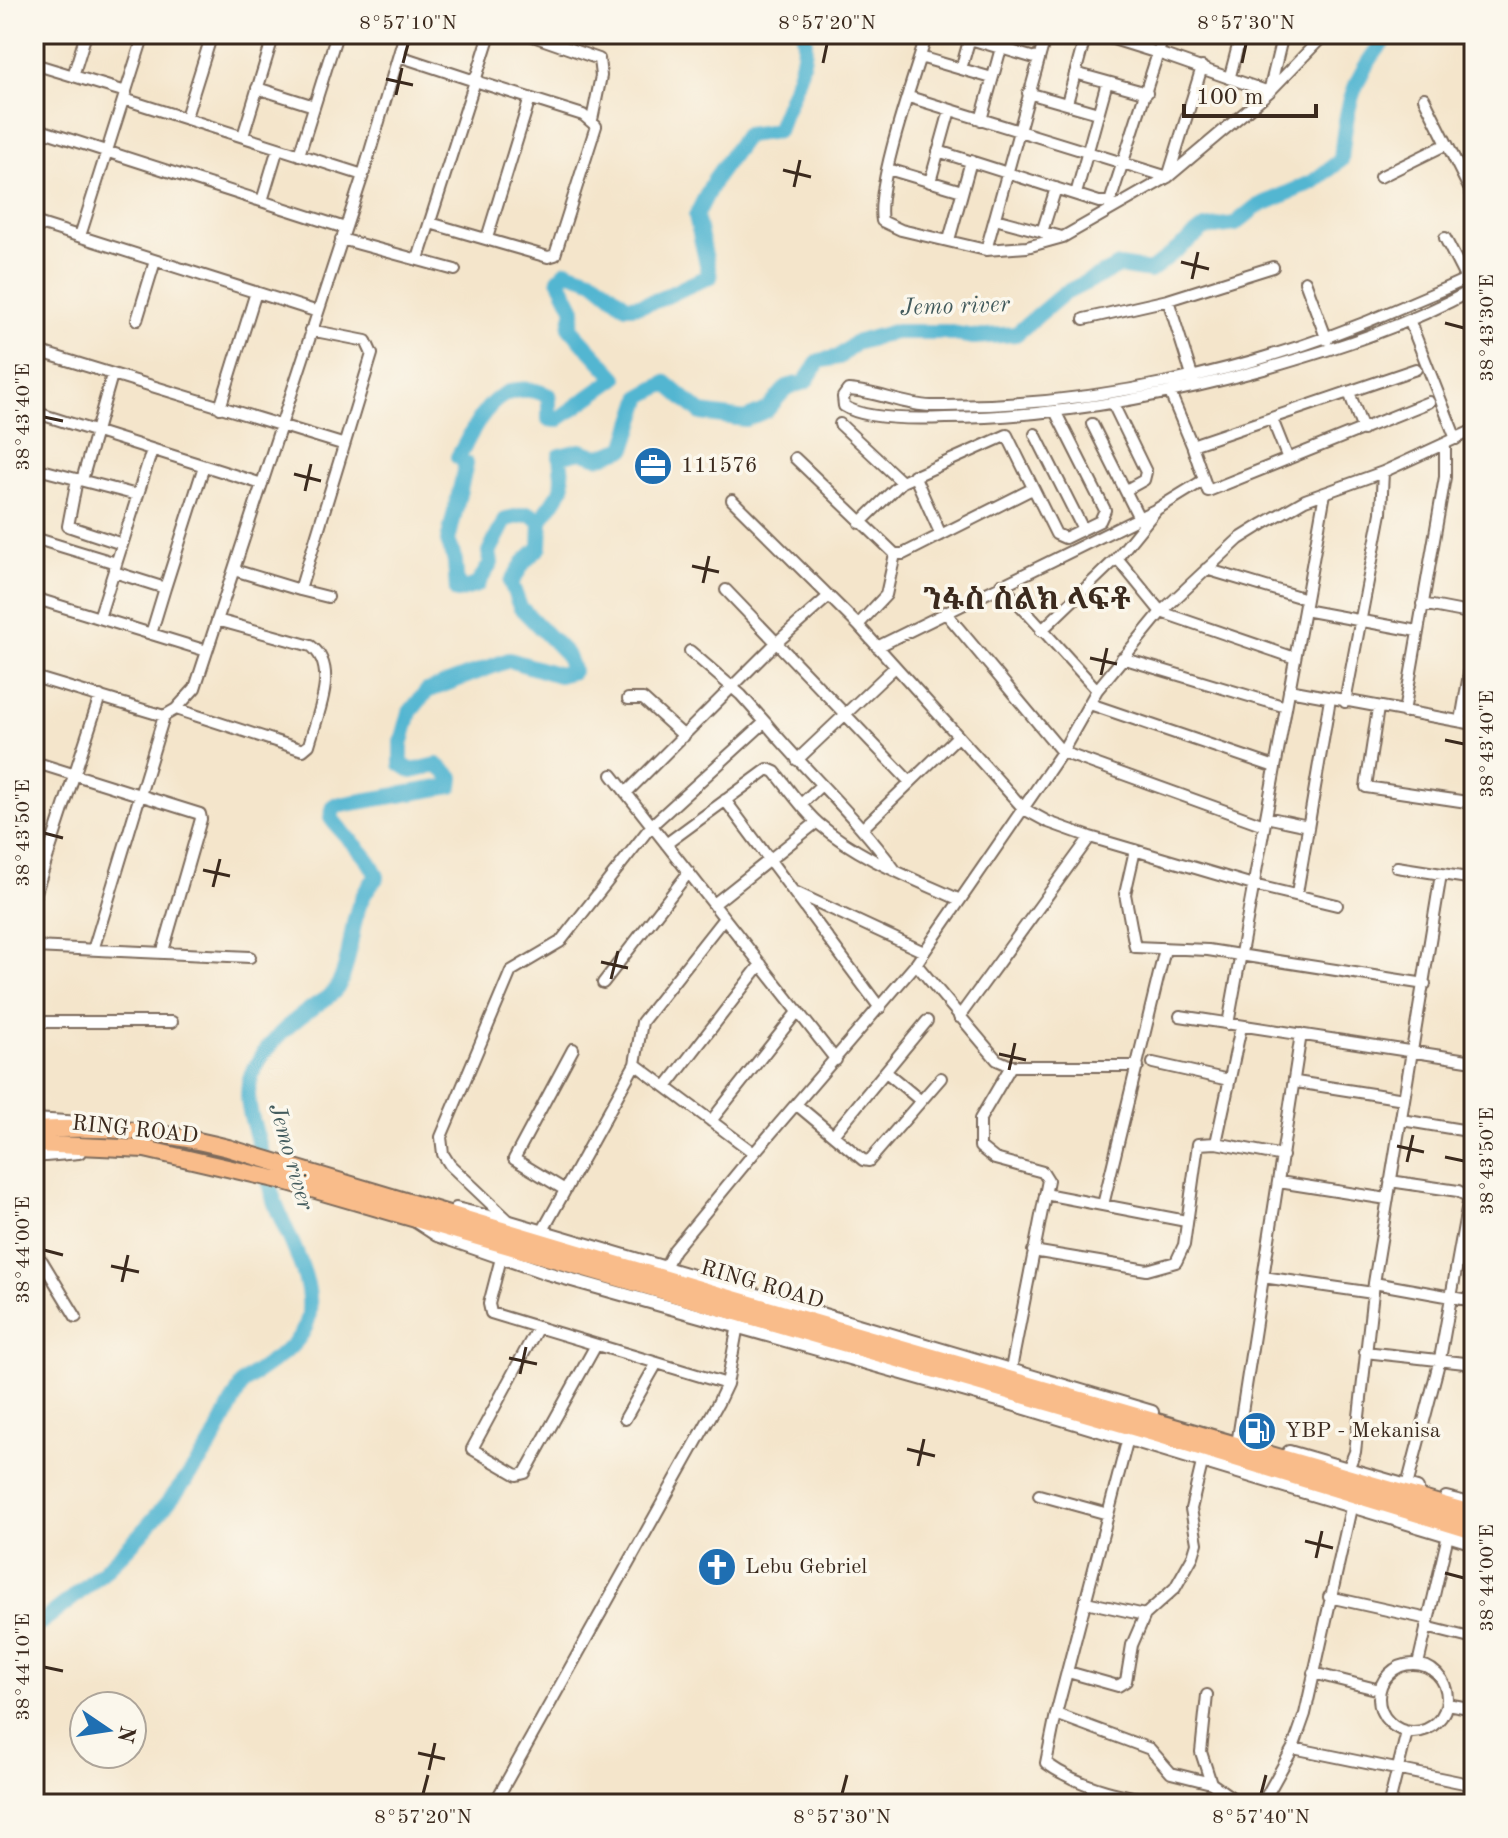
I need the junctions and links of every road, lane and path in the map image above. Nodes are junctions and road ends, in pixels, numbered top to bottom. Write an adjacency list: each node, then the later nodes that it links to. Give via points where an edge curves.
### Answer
1 (86, 34): 28 (street)
2 (144, 34): 37 (street)
3 (212, 34): 45 (street)
4 (337, 34): 42 (street)
5 (405, 34): 21 (street)
6 (490, 34): 31 (street)
7 (527, 34): 46 (street, via 599,59)
8 (927, 34): 22 (street)
9 (1046, 34): 23 (street)
10 (1086, 34): 27 (street)
11 (1097, 34): 18 (street)
12 (1164, 34): 20 (street)
13 (1241, 34): 29 (street)
14 (1283, 34): 34 (street)
15 (1325, 34): 34 (street)
16 (272, 35): 33 (street)
17 (970, 36): 19 (street); 26 (street)
18 (1121, 38): 20 (street)
19 (1001, 48): 23 (street); 30 (street)
20 (1158, 53): 25 (street); 36 (street)
21 (399, 56): 31 (street); 61 (street)
22 (920, 57): 26 (street); 38 (street)
23 (1038, 59): 35 (street)
24 (34, 64): 28 (street)
25 (1202, 67): 29 (street); 62 (street)
26 (961, 69): 30 (street)
27 (1075, 73): 32 (street); 41 (street)
28 (73, 76): 37 (street)
29 (1230, 76): 34 (street)
30 (992, 78): 47 (street)
31 (475, 81): 39 (street); 73 (street)
32 (1107, 82): 36 (street); 44 (street)
33 (257, 88): 42 (street); 50 (street)
34 (1269, 92): 62 (street)
35 (1028, 93): 41 (street); 49 (street)
36 (1147, 93): 58 (street)
37 (125, 96): 45 (street); 53 (street)
38 (909, 97): 43 (street); 59 (street)
39 (530, 98): 46 (street); 78 (street)
40 (1424, 98): 51 (street)
41 (1067, 103): 44 (street)
42 (314, 106): 56 (street)
43 (950, 110): 47 (street); 54 (street)
44 (1098, 113): 55 (street)
45 (186, 117): 50 (street)
46 (592, 120): 78 (street, via 596,136 555,255)
47 (981, 120): 49 (street)
48 (34, 128): 53 (street)
49 (1018, 132): 55 (street); 60 (street)
50 (243, 136): 52 (street)
51 (1447, 144): 63 (street); 68 (street)
52 (278, 148): 56 (street); 69 (street)
53 (108, 151): 69 (street); 76 (street)
54 (938, 151): 57 (street); 64 (street)
55 (1087, 154): 58 (street); 67 (street)
56 (299, 155): 61 (street)
57 (971, 161): 60 (street); 66 (street)
58 (1125, 166): 62 (street); 70 (street)
59 (888, 169): 64 (street); 80 (street, via 882,221)
60 (1008, 172): 65 (street); 71 (street)
61 (363, 175): 75 (street)
62 (1168, 177): 70 (street)
63 (1380, 177)
64 (930, 182): 66 (street)
65 (1056, 188): 67 (street); 74 (street)
66 (962, 191): 80 (street)
67 (1076, 194): 70 (street)
68 (1474, 198)
69 (262, 201): 75 (street)
70 (1114, 204): 77 (street)
71 (995, 219): 74 (street); 81 (street)
72 (34, 222): 76 (street)
73 (430, 223): 78 (street); 82 (street)
74 (1042, 232): 77 (street)
75 (343, 233): 82 (street); 91 (street)
76 (80, 236): 83 (street)
77 (1063, 237): 81 (street)
78 (487, 238)
79 (1445, 238): 86 (street)
80 (949, 240): 81 (street)
81 (986, 250)
82 (418, 259): 85 (street)
83 (155, 261): 89 (street); 93 (street)
84 (1273, 267): 90 (street)
85 (455, 270)
86 (1470, 277): 96 (street)
87 (1305, 281): 96 (street)
88 (1474, 289): 94 (street)
89 (256, 292): 91 (street); 105 (street)
90 (1168, 300): 92 (street); 100 (street)
91 (315, 311): 95 (street)
92 (1084, 319)
93 (137, 320)
94 (1410, 322): 100 (street, via 1335,349); 116 (street)
95 (310, 330): 111 (street); 117 (street, via 366,341 371,347)
96 (1327, 340): 100 (street)
97 (34, 350): 99 (street)
98 (1416, 369): 101 (street)
99 (112, 375): 105 (street); 114 (street)
100 (1194, 382): 102 (street); 107 (street, via 1002,403 928,406 861,390 848,390 843,397 850,410 890,416 1003,418)
101 (1349, 392): 108 (street); 112 (street)
102 (1171, 395): 104 (street); 119 (street)
103 (1429, 402): 112 (street)
104 (1113, 404): 107 (street); 132 (street, via 1146,472 1144,480)
105 (220, 408): 111 (street)
106 (34, 412): 114 (street)
107 (1056, 413): 139 (street, via 1105,510 1100,521)
108 (1272, 419): 119 (street); 122 (street)
109 (840, 424): 129 (street)
110 (1092, 424): 132 (street)
111 (280, 426): 117 (street); 130 (street)
112 (1363, 430): 122 (street)
113 (1474, 430): 116 (street)
114 (96, 432): 120 (street); 127 (street)
115 (1035, 434): 139 (street)
116 (1456, 439): 118 (street)
117 (342, 444): 150 (street)
118 (1445, 444): 125 (street); 155 (street, via 1445,477)
119 (1192, 445): 128 (street)
120 (152, 450): 123 (street); 134 (street)
121 (795, 458): 138 (street)
122 (1288, 459): 128 (street, via 1208,491)
123 (204, 466): 130 (street); 149 (street)
124 (34, 468): 127 (street)
125 (1383, 472): 133 (street); 162 (street)
126 (914, 475): 129 (street); 131 (street, via 1007,435); 140 (street)
127 (79, 479): 134 (street); 142 (street, via 68,526)
128 (1204, 480): 136 (street)
129 (902, 482): 138 (street)
130 (262, 484): 147 (street)
131 (1032, 489): 139 (street, via 1056,534 1065,538); 140 (street)
132 (1126, 490): 137 (street)
133 (1325, 493): 146 (street, via 1239,539); 156 (street)
134 (137, 495): 142 (street)
135 (732, 500): 152 (street)
136 (1157, 509): 137 (street); 144 (street)
137 (1138, 516): 148 (street)
138 (860, 523): 143 (street)
139 (1083, 529)
140 (941, 535): 143 (street)
141 (34, 538): 145 (street)
142 (122, 544): 145 (street)
143 (895, 554): 163 (street, via 886,595)
144 (1117, 558): 158 (street); 164 (street)
145 (115, 568): 149 (street); 160 (street)
146 (1206, 569): 156 (street); 158 (street)
147 (234, 570): 150 (street); 161 (street)
148 (1001, 584): 157 (street); 164 (street)
149 (165, 588): 166 (street)
150 (300, 590): 153 (street)
151 (726, 590): 167 (street)
152 (829, 596): 163 (street); 167 (street)
153 (328, 597)
154 (34, 598): 160 (street)
155 (1422, 604): 159 (street); 165 (street)
156 (1305, 605): 162 (street); 173 (street)
157 (945, 612): 169 (street); 195 (street)
158 (1161, 612): 172 (street); 173 (street)
159 (1474, 614)
160 (99, 618): 166 (street)
161 (217, 620): 170 (street); 186 (street, via 311,646 322,655 327,669 309,745 303,750 284,746)
162 (1362, 621): 165 (street); 182 (street)
163 (858, 625): 169 (street)
164 (1041, 631): 177 (street)
165 (1417, 631): 187 (street)
166 (151, 634): 170 (street)
167 (775, 644): 176 (street); 188 (street)
168 (1474, 645): 190 (street)
169 (877, 647): 174 (street)
170 (207, 651): 186 (street, via 195,688)
171 (690, 651): 176 (street)
172 (1122, 658): 177 (street); 184 (street)
173 (1295, 658): 178 (street)
174 (895, 667): 188 (street); 194 (street)
175 (34, 677): 179 (street)
176 (731, 687): 191 (street); 193 (street)
177 (1097, 690): 183 (street)
178 (1289, 690): 181 (street); 184 (street)
179 (100, 696): 189 (street); 199 (street)
180 (628, 699): 193 (street, via 643,699)
181 (1330, 699): 182 (street); 212 (street)
182 (1345, 702): 185 (street)
183 (1090, 704): 195 (street); 198 (street)
184 (1286, 707): 198 (street)
185 (1378, 708): 187 (street); 206 (street, via 1366,787)
186 (176, 709): 189 (street)
187 (1404, 712): 190 (street)
188 (844, 715): 196 (street); 201 (street)
189 (164, 716): 203 (street)
190 (1461, 721): 192 (street)
191 (765, 722): 196 (street); 211 (street)
192 (1474, 724)
193 (684, 736): 204 (street)
194 (957, 737): 201 (street); 208 (street)
195 (1062, 752): 208 (street); 209 (street)
196 (797, 760): 202 (street)
197 (34, 762): 199 (street)
198 (1275, 767): 209 (street)
199 (75, 774): 203 (street); 218 (street)
200 (612, 775): 204 (street)
201 (910, 782): 213 (street)
202 (821, 785): 207 (street); 213 (street)
203 (141, 793): 233 (street); 235 (street, via 195,811 201,819)
204 (626, 793): 211 (street)
205 (725, 800): 207 (street, via 768,769); 215 (street); 217 (street)
206 (1474, 803)
207 (801, 804): 210 (street)
208 (1024, 809): 214 (street); 228 (street)
209 (1265, 821): 212 (street); 224 (street)
210 (817, 822): 217 (street); 220 (street)
211 (652, 825): 215 (street); 290 (street, via 560,942 511,971 441,1137 450,1165)
212 (1308, 826): 226 (street)
213 (864, 827): 220 (street)
214 (1090, 837): 216 (street); 246 (street)
215 (666, 844): 221 (street)
216 (1135, 850): 224 (street); 234 (street, via 1125,894 1132,945)
217 (769, 860): 225 (street); 229 (street)
218 (39, 865): 227 (street)
219 (1397, 867): 222 (street)
220 (895, 870): 228 (street)
221 (689, 872): 229 (street); 241 (street)
222 (1441, 874): 223 (street); 242 (street)
223 (1474, 879)
224 (1253, 885): 226 (street); 237 (street)
225 (792, 890): 236 (street); 243 (street)
226 (1297, 893): 230 (street)
227 (34, 898)
228 (960, 900): 236 (street)
229 (714, 904): 231 (street)
230 (1337, 905)
231 (724, 918): 239 (street); 258 (street, via 642,1022)
232 (34, 947): 233 (street)
233 (94, 947): 235 (street)
234 (1165, 949): 237 (street); 260 (street)
235 (163, 951): 238 (street)
236 (924, 952): 240 (street)
237 (1241, 956): 242 (street); 250 (street)
238 (250, 957)
239 (761, 964): 244 (street); 265 (street)
240 (916, 964): 243 (street); 246 (street)
241 (603, 983)
242 (1425, 984): 254 (street)
243 (880, 1008): 255 (street)
244 (798, 1011): 255 (street); 271 (street)
245 (1180, 1016): 250 (street)
246 (959, 1017): 259 (street, via 991,1054)
247 (927, 1021): 261 (street)
248 (34, 1022): 249 (street)
249 (172, 1022)
250 (1228, 1024): 251 (street)
251 (1241, 1027): 252 (street); 263 (street)
252 (1301, 1034): 254 (street); 264 (street)
253 (573, 1049): 284 (street, via 514,1159)
254 (1414, 1052): 256 (street); 266 (street)
255 (836, 1060): 268 (street)
256 (1474, 1061)
257 (1153, 1063): 263 (street)
258 (635, 1064): 265 (street); 284 (street)
259 (1011, 1066): 260 (street); 285 (street, via 980,1119 980,1147 995,1159 1043,1172 1048,1180)
260 (1138, 1066): 287 (street)
261 (886, 1072): 267 (street); 275 (street)
262 (941, 1078): 267 (street)
263 (1229, 1080): 276 (street)
264 (1296, 1082): 266 (street); 281 (street)
265 (666, 1087): 271 (street)
266 (1404, 1099): 270 (street)
267 (921, 1101): 275 (street, via 869,1161)
268 (797, 1105): 275 (street); 279 (street)
269 (34, 1120): 272 (street)
270 (1402, 1120): 274 (street); 282 (street)
271 (711, 1121): 279 (street)
272 (101, 1126): 273 (highway, RING ROAD); 288 (highway, RING ROAD, via 228,1148)
273 (34, 1130)
274 (1474, 1132)
275 (833, 1135)
276 (1216, 1143): 281 (street); 289 (street, via 1202,1141 1196,1149)
277 (34, 1144): 278 (highway, RING ROAD)
278 (105, 1145): 280 (street); 288 (highway, RING ROAD, via 177,1154)
279 (754, 1153): 298 (street, via 674,1250)
280 (34, 1156)
281 (1283, 1156): 283 (street)
282 (1390, 1181): 286 (street); 292 (street, via 1465,1192 1469,1197)
283 (1279, 1182): 286 (street); 297 (street)
284 (565, 1190): 291 (street)
285 (1045, 1194): 287 (street); 294 (street)
286 (1387, 1199): 299 (street)
287 (1103, 1205): 289 (street)
288 (415, 1211): 290 (street); 296 (street, via 437,1235); 298 (highway, RING ROAD)
289 (1186, 1221): 294 (street, via 1181,1254 1158,1270)
290 (510, 1222): 291 (street)
291 (542, 1232): 298 (street)
292 (1461, 1240): 293 (street); 300 (street)
293 (1474, 1242)
294 (1033, 1251): 310 (street)
295 (34, 1255): 302 (street)
296 (501, 1258): 298 (street); 304 (street, via 489,1309)
297 (1263, 1277): 299 (street); 314 (street)
298 (659, 1285): 303 (street); 310 (street); 322 (highway, RING ROAD); 323 (highway, RING ROAD)
299 (1374, 1288): 300 (street); 306 (street)
300 (1451, 1297): 301 (street); 307 (street)
301 (1474, 1301)
302 (76, 1317)
303 (738, 1325): 311 (street); 313 (street)
304 (538, 1327): 305 (street); 305 (street, via 472,1449 517,1475 525,1473)
305 (596, 1345): 308 (street)
306 (1365, 1352): 307 (street); 316 (street, via 1355,1452)
307 (1440, 1359): 309 (street); 317 (street)
308 (657, 1363): 311 (street); 312 (street)
309 (1474, 1364)
310 (1011, 1369): 314 (street)
311 (727, 1384): 344 (street)
312 (625, 1419)
313 (1128, 1438): 315 (street); 321 (street)
314 (1238, 1438): 316 (street)
315 (1202, 1463): 320 (street); 328 (street, via 1191,1509 1197,1543 1193,1556 1175,1588)
316 (1348, 1469): 317 (street)
317 (1407, 1486): 319 (street)
318 (1039, 1495): 321 (street)
319 (1474, 1505)
320 (1351, 1508): 324 (street); 326 (street)
321 (1108, 1514): 327 (street)
322 (1474, 1514)
323 (1474, 1531)
324 (1448, 1535): 325 (street); 329 (street)
325 (1474, 1543)
326 (1329, 1597): 329 (street); 333 (street)
327 (1086, 1602): 328 (street); 332 (street)
328 (1145, 1615): 332 (street, via 1123,1685)
329 (1427, 1623): 330 (street); 331 (street)
330 (1474, 1639)
331 (1418, 1664): 334 (street, via 1391,1672); 336 (street, via 1438,1675)
332 (1068, 1672): 338 (street)
333 (1313, 1673): 334 (street); 340 (street)
334 (1380, 1690): 339 (street, via 1381,1712)
335 (1207, 1695): 342 (street, via 1201,1752)
336 (1447, 1704): 337 (street); 339 (street, via 1428,1729)
337 (1474, 1709)
338 (1056, 1714): 342 (street, via 1150,1749 1171,1773); 345 (street, via 1046,1763 1110,1792)
339 (1407, 1732): 341 (street)
340 (1293, 1748): 341 (street); 347 (street)
341 (1397, 1770): 343 (street); 348 (street)
342 (1211, 1783): 346 (street)
343 (1474, 1785)
344 (494, 1804)
345 (1173, 1804)
346 (1241, 1804)
347 (1262, 1804)
348 (1389, 1804)

